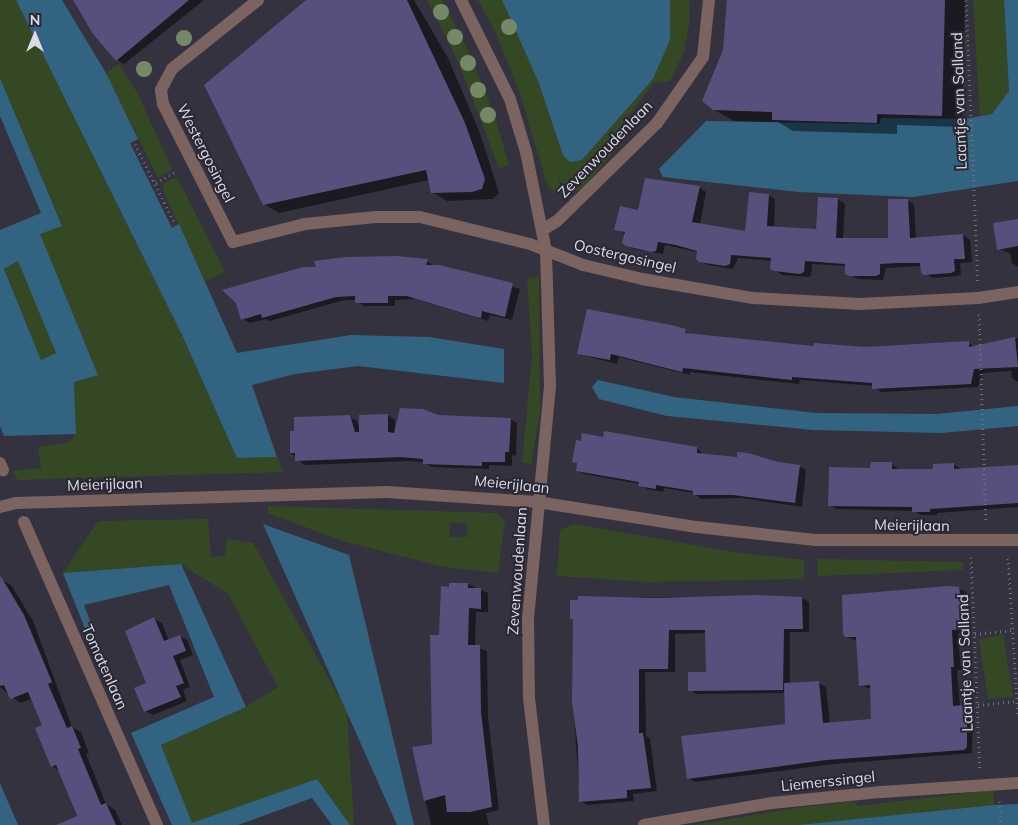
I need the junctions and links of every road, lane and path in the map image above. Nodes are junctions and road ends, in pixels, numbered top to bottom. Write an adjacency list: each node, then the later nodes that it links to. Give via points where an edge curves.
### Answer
1 (258, 0): 11 (street, Westergosingel, via 172,69 161,90 163,104)
2 (461, 0): 10 (street, Zevenwoudenlaan, via 510,98)
3 (709, 0): 10 (street, Zevenwoudenlaan, via 704,57 657,123 557,221)
4 (966, 0): 8 (path, Laantje van Salland)
5 (135, 144): 7 (path)
6 (176, 171): 7 (path)
7 (156, 183): 9 (path)
8 (975, 201)
9 (174, 222)
10 (542, 230): 12 (street, Zevenwoudenlaan)
11 (233, 242): 12 (street, Oostergosingel, via 305,224 376,217 420,217)
12 (546, 251): 13 (street, Oostergosingel, via 567,260 642,279 753,298 860,304 978,298); 15 (street, Zevenwoudenlaan, via 550,386)
13 (1018, 292)
14 (984, 398): 19 (path)
15 (537, 502): 16 (street, Meierijlaan, via 387,492 16,502); 20 (street, Meierijlaan, via 697,527 815,540); 30 (street, Zevenwoudenlaan, via 528,648 530,698)
16 (0, 506)
17 (24, 522): 29 (street, Tomatenlaan)
18 (1013, 540): 19 (street, Meierijlaan); 21 (path)
19 (987, 541): 20 (street, Meierijlaan)
20 (971, 542): 22 (path, Laantje van Salland)
21 (1012, 630): 22 (path); 23 (path)
22 (975, 634): 24 (path, Laantje van Salland)
23 (1017, 701): 24 (path); 25 (path)
24 (978, 705): 27 (path, Laantje van Salland)
25 (1018, 717)
26 (1018, 783): 27 (street, Liemerssingel)
27 (981, 784): 31 (street, Liemerssingel, via 772,803)
28 (1000, 793): 32 (path)
29 (157, 825)
30 (544, 825)
31 (644, 825)
32 (1002, 825)

